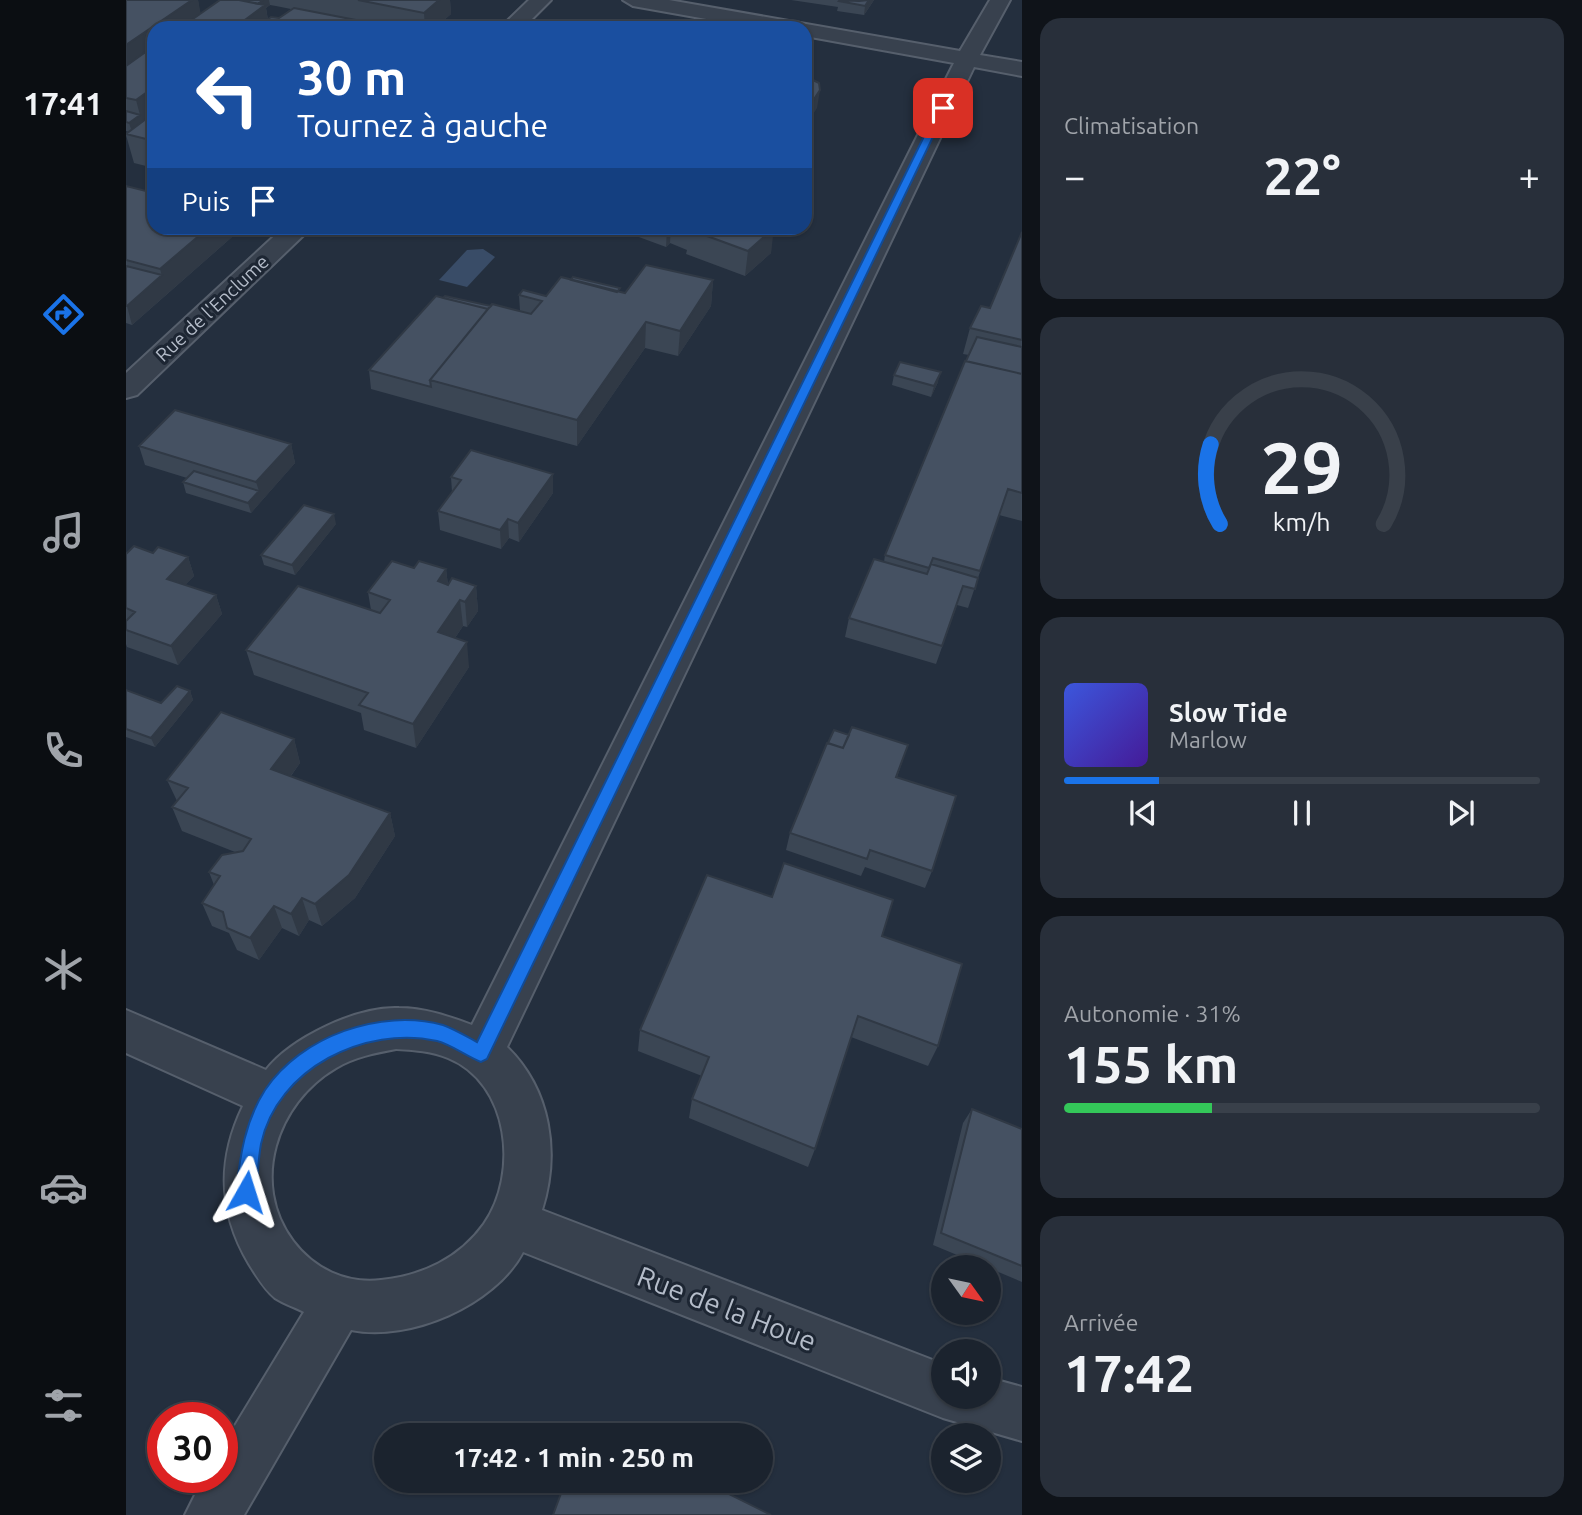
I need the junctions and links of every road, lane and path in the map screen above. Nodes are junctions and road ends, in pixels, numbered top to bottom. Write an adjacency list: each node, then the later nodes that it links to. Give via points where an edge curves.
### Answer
1 (541, 0): 4 (street)
2 (633, 0): 5 (street)
3 (1000, 0): 7 (street)
4 (518, 21)
5 (753, 21)
6 (812, 31): 7 (street)
7 (967, 59): 8 (street); 12 (street)
8 (1022, 69)
9 (291, 235): 10 (street, Rue de l'Enclume)
10 (126, 389)
11 (126, 1031): 13 (street)
12 (481, 1053): 13 (street, via 441,1033 396,1028 349,1037 307,1061); 14 (street, via 511,1085 528,1128 528,1175)
13 (272, 1096): 15 (street, via 251,1142 246,1192 260,1240 292,1279)
14 (513, 1223): 15 (street, via 482,1264 439,1293 389,1306); 16 (street, Rue de la Houe)
15 (339, 1303): 19 (street)
16 (931, 1386)
17 (1001, 1408): 18 (street)
18 (1022, 1414)
19 (214, 1515)

